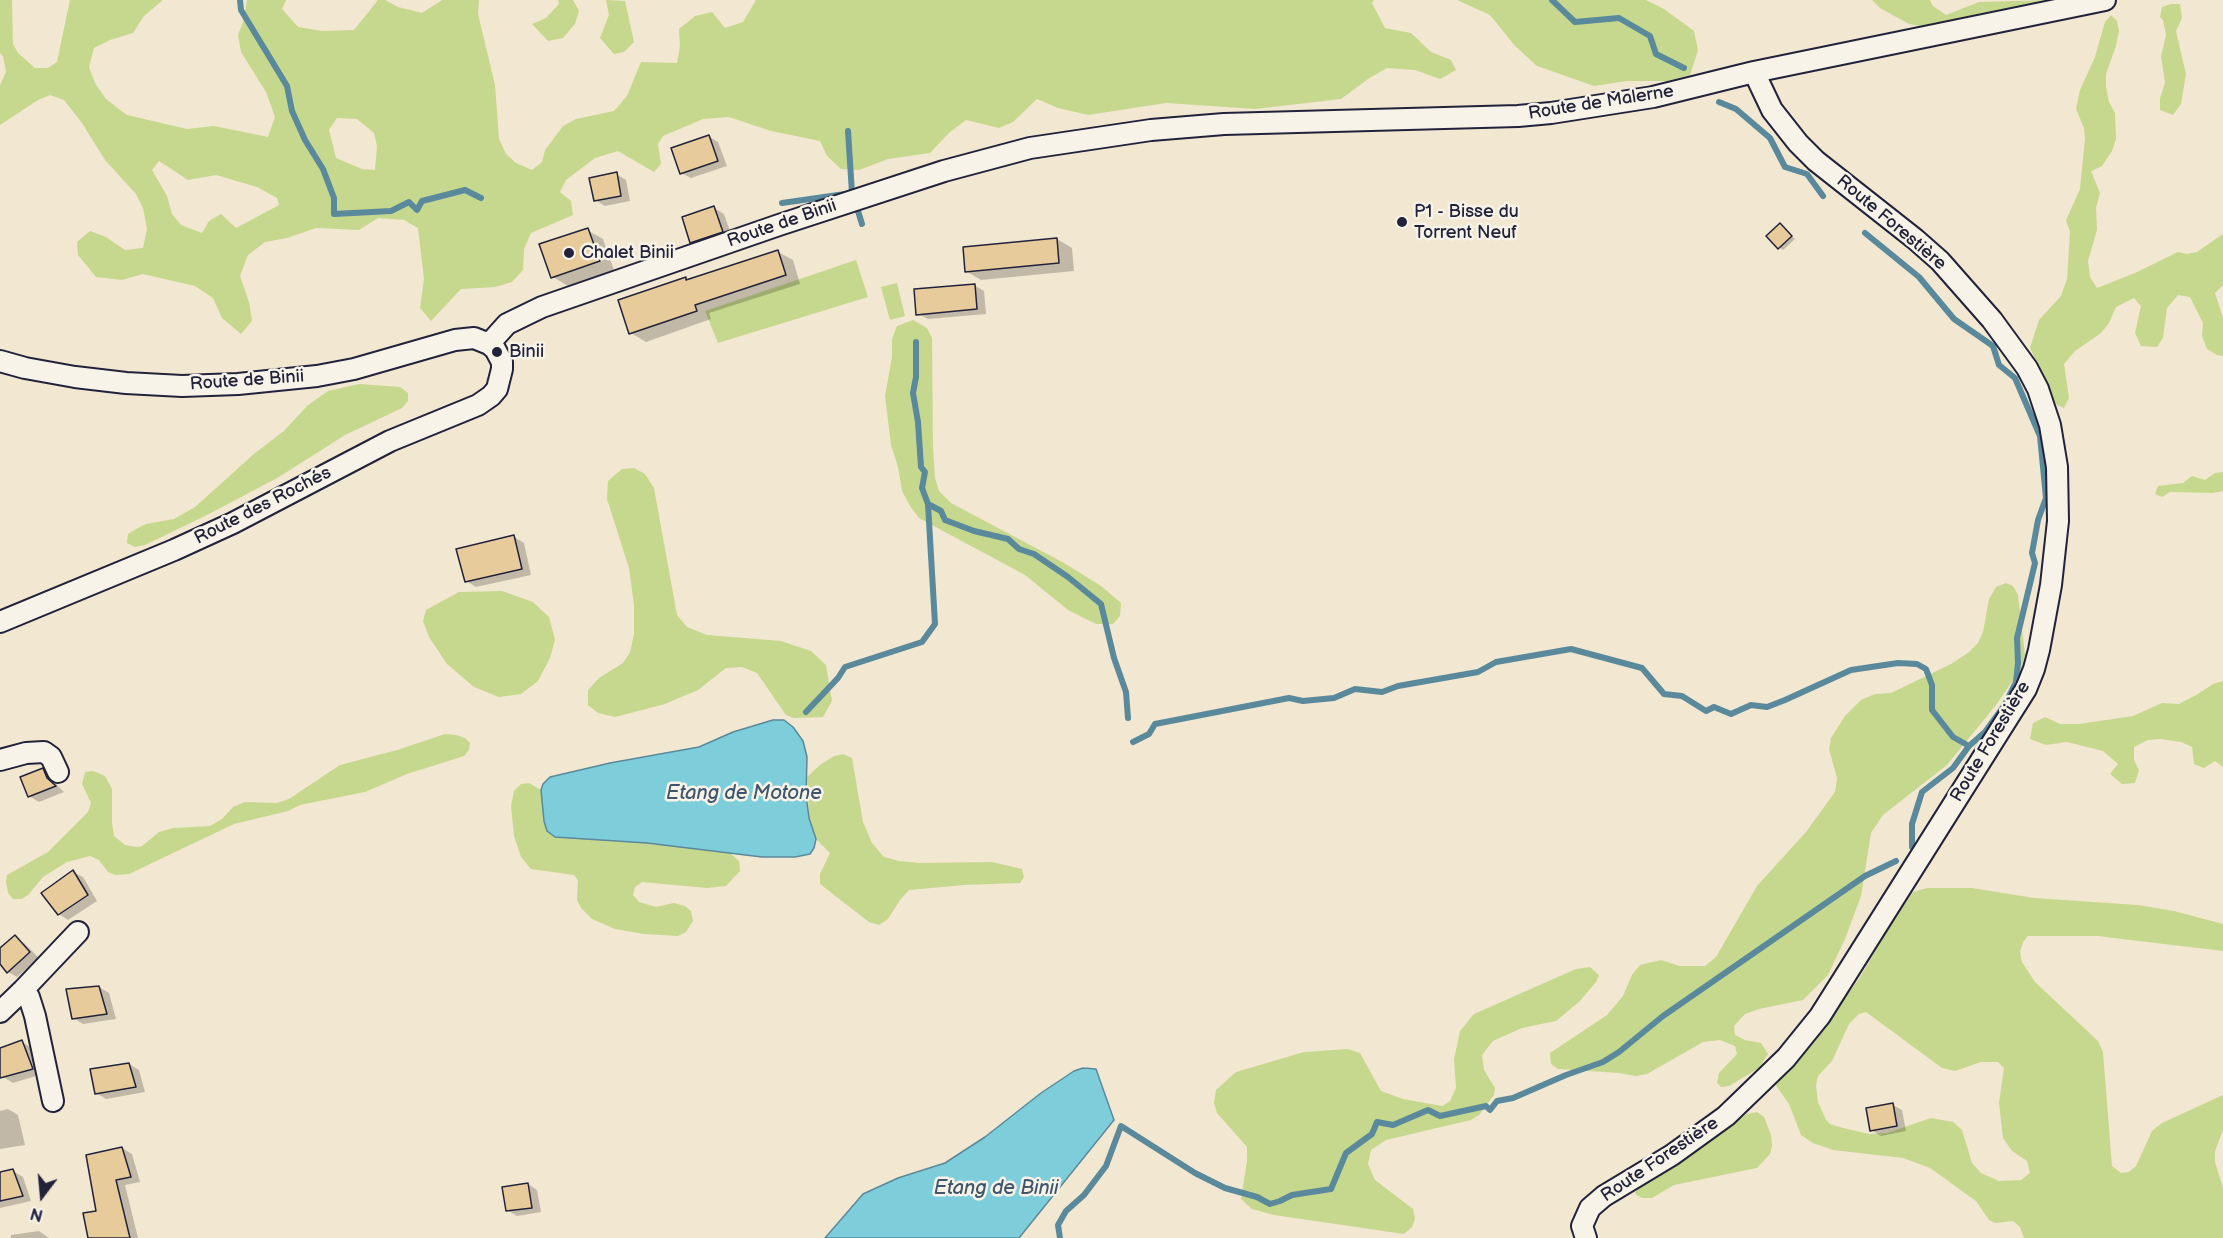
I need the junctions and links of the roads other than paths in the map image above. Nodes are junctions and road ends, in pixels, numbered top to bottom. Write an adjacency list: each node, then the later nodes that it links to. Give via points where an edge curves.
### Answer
1 (2105, 0): 2 (street, Route de Malerne)
2 (1754, 72): 3 (street, Route de Malerne, via 1653,97 1551,113 1224,124); 14 (street, Route Forestière, via 1772,110 1804,149 1940,261 1972,295 2027,368 2050,425 2056,467 2058,520 2051,585 2034,669 2016,708 1842,984 1803,1039 1710,1129 1590,1208 1582,1226)
3 (1088, 138): 4 (street, Route de Binii, via 986,159 768,228 542,307 507,324)
4 (489, 344): 5 (street, Route de Binii, via 467,338 317,376 182,386 65,375); 6 (street, Route des Rochés, via 499,354 502,369 497,389 478,405 390,441 174,550)
5 (0, 361)
6 (2, 622): 7 (street, Route des Rochés, via 5,633)
7 (0, 640)
8 (0, 760): 9 (street, via 44,752)
9 (58, 772)
10 (78, 932): 11 (street)
11 (24, 990): 12 (street); 13 (street, via 35,1016)
12 (0, 1012)
13 (53, 1101)
14 (1586, 1238)

